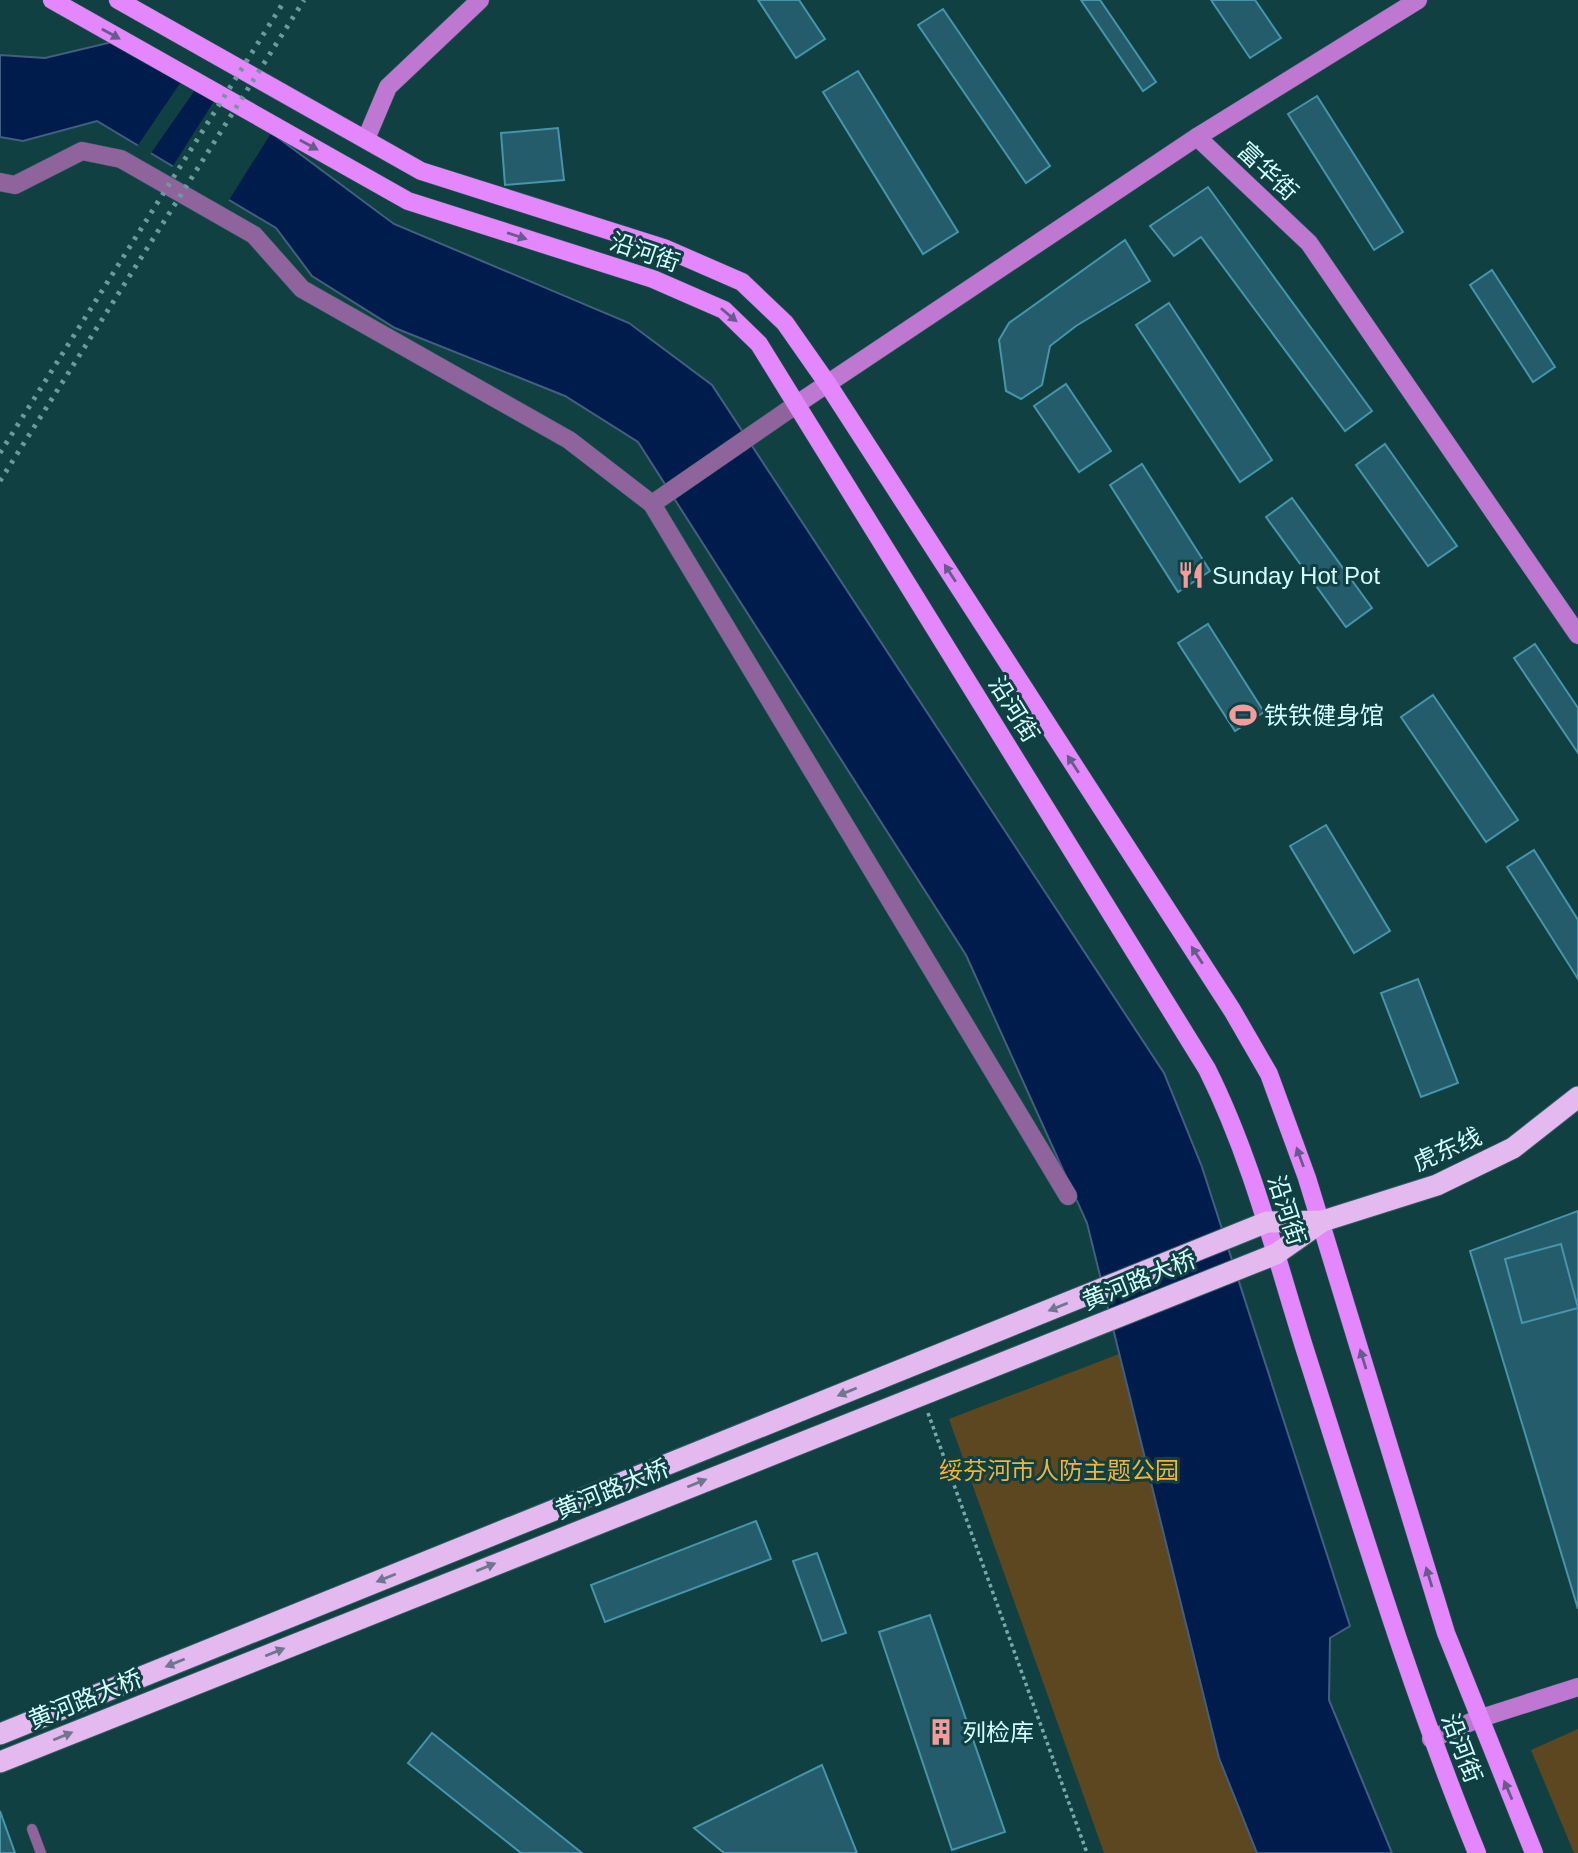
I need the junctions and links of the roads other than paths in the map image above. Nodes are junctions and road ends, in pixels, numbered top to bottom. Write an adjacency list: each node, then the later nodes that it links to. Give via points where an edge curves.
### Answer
1 (52, 0): 9 (main road, 沿河街, one-way to 9, via 408,201 653,279 724,310 760,344)
2 (480, 0): 6 (street, via 388,87)
3 (1418, 0): 5 (street)
4 (122, 1): 6 (main road, 沿河街)
5 (1197, 137): 8 (street); 11 (street, 富华街, via 1309,243)
6 (366, 139): 8 (main road, 沿河街, via 421,171 664,248 743,282 785,323)
7 (0, 182): 10 (street, via 15,185 82,151 121,159 254,235 302,289 569,440)
8 (827, 383): 9 (street); 14 (main road, 沿河街, one-way to 8, via 1269,1074 1232,1010)
9 (797, 404): 10 (street); 15 (main road, 沿河街, via 1207,1069 1229,1116)
10 (652, 504): 13 (street)
11 (1578, 635)
12 (1578, 1097): 14 (highway, 虎东线, via 1513,1148 1437,1185)
13 (1068, 1196)
14 (1323, 1221): 15 (highway); 16 (highway, 黄河路大桥); 18 (main road, 沿河街, one-way to 14, via 1442,1620)
15 (1266, 1222): 16 (main road, 沿河街); 19 (highway, 黄河路大桥, one-way to 19)
16 (1276, 1254): 20 (main road, 沿河街); 21 (highway, 黄河路大桥, one-way to 16)
17 (1578, 1687): 18 (street)
18 (1478, 1719): 20 (street); 25 (main road, 沿河街, one-way to 18)
19 (0, 1734)
20 (1431, 1739): 24 (main road, 沿河街)
21 (0, 1762)
22 (32, 1829): 23 (lane)
23 (41, 1853)
24 (1477, 1853)
25 (1534, 1853)

